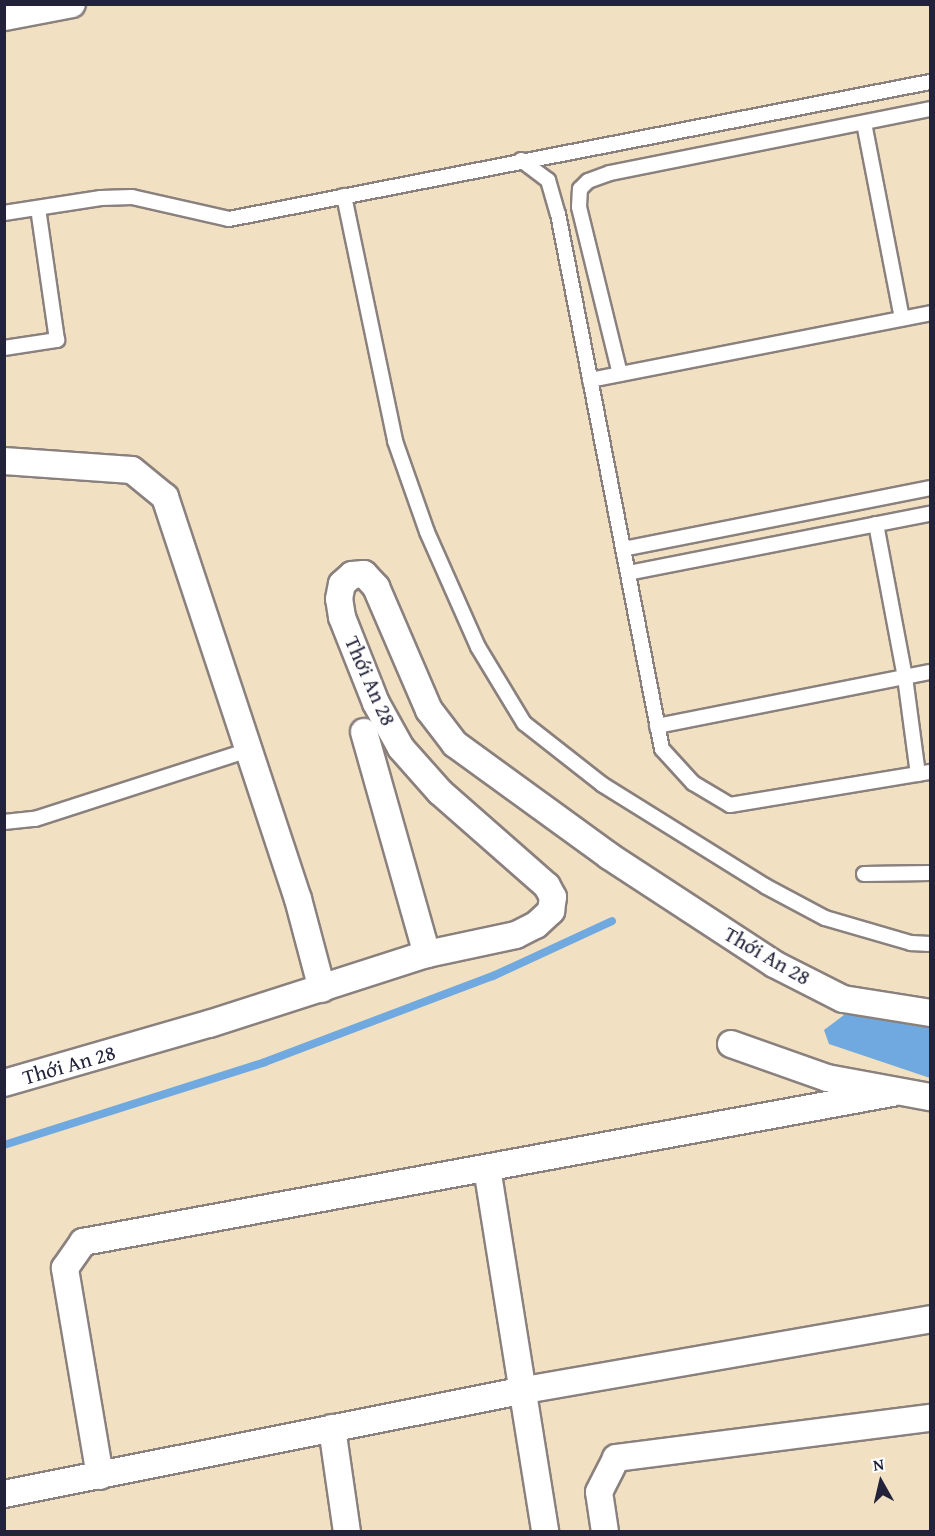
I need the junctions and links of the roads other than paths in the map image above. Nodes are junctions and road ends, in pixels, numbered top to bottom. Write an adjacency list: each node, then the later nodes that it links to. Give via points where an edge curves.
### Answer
1 (72, 4): 2 (street)
2 (4, 17)
3 (930, 82): 6 (lane)
4 (930, 109): 5 (lane)
5 (864, 123): 11 (lane); 13 (lane, via 610,173 580,189 579,207)
6 (521, 160): 7 (lane); 14 (lane, via 548,180)
7 (344, 196): 8 (lane, via 229,219 132,197); 30 (lane, via 395,441 427,532 478,647 524,723 603,784 765,886 825,918 911,943)
8 (39, 208): 9 (lane); 12 (lane, via 57,340)
9 (4, 213)
10 (930, 313): 11 (lane)
11 (902, 318): 13 (lane)
12 (4, 348)
13 (620, 374): 14 (lane)
14 (590, 380): 19 (lane)
15 (4, 461): 25 (street, via 132,470 165,498)
16 (930, 488): 19 (lane)
17 (930, 514): 18 (lane)
18 (876, 524): 20 (lane); 22 (lane)
19 (623, 549): 20 (lane)
20 (628, 573): 23 (lane)
21 (930, 672): 22 (lane)
22 (905, 677): 23 (lane); 26 (lane)
23 (657, 726): 26 (lane, via 662,749 693,783 730,805)
24 (364, 732): 31 (street)
25 (249, 750): 27 (lane, via 34,819); 32 (street)
26 (924, 773)
27 (4, 822)
28 (930, 873): 29 (lane)
29 (864, 874)
30 (930, 944)
31 (427, 954): 32 (street, Thới An 28); 33 (street, Thới An 28, via 516,935 536,925 551,911 553,897 547,886 440,792 401,748 376,703 342,617 342,584 352,575 364,573 376,587 429,710 455,744 609,856 774,964 843,999)
32 (322, 989): 35 (street, Thới An 28)
33 (930, 1012)
34 (731, 1044): 36 (street, via 826,1078)
35 (4, 1083)
36 (892, 1093): 37 (street); 38 (street)
37 (930, 1097)
38 (487, 1168): 40 (street); 43 (street, via 83,1242 65,1268)
39 (930, 1319): 40 (street)
40 (525, 1390): 42 (street); 46 (street)
41 (930, 1418): 47 (street, via 616,1458 599,1492)
42 (332, 1428): 43 (street); 45 (street)
43 (100, 1476): 44 (street)
44 (4, 1494)
45 (347, 1532)
46 (545, 1532)
47 (605, 1532)

